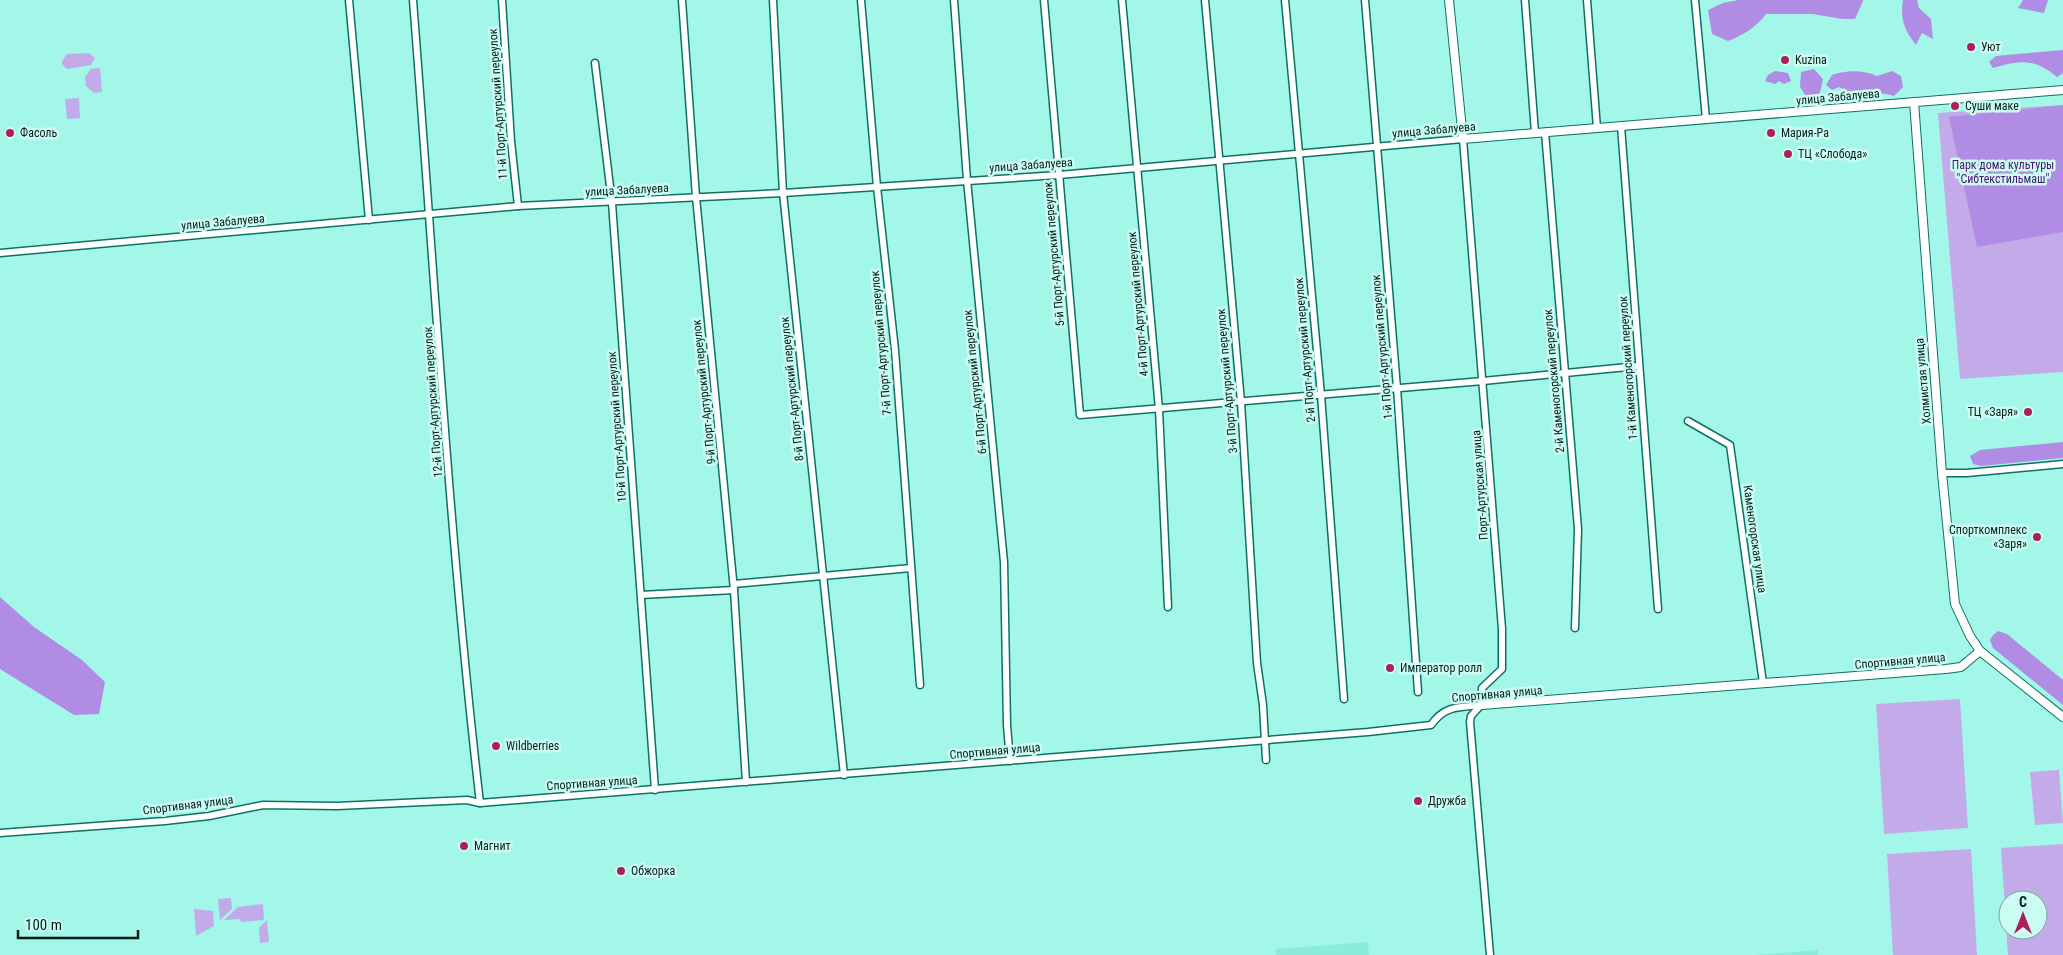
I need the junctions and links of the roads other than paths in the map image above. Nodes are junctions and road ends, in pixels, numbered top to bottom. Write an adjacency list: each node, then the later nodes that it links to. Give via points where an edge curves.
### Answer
1 (349, 0): 38 (street)
2 (413, 0): 37 (street, 12-й Порт-Артурский переулок)
3 (502, 0): 36 (street, 11-й Порт-Артурский переулок)
4 (682, 0): 34 (street, 9-й Порт-Артурский переулок)
5 (773, 0): 33 (street, 8-й Порт-Артурский переулок)
6 (862, 0): 32 (street, 7-й Порт-Артурский переулок)
7 (954, 0): 31 (street, 6-й Порт-Артурский переулок)
8 (1044, 0): 30 (street, 5-й Порт-Артурский переулок)
9 (1122, 0): 29 (street, 4-й Порт-Артурский переулок)
10 (1205, 0): 28 (street, 3-й Порт-Артурский переулок)
11 (1285, 0): 27 (street, 2-й Порт-Артурский переулок)
12 (1364, 0): 26 (street, 1-й Порт-Артурский переулок)
13 (1449, 0): 25 (street, Порт-Артурская улица)
14 (1525, 0): 24 (street)
15 (1587, 0): 22 (street)
16 (1695, 0): 20 (street)
17 (595, 63): 35 (street, 10-й Порт-Артурский переулок)
18 (2063, 90): 19 (street, улица Забалуева)
19 (1914, 102): 20 (street, улица Забалуева); 49 (street, Холмистая улица)
20 (1706, 119): 21 (street, улица Забалуева)
21 (1621, 126): 22 (street, улица Забалуева); 40 (street, 1-й Каменогорский переулок)
22 (1597, 128): 23 (street, улица Забалуева)
23 (1545, 132): 24 (street, улица Забалуева); 41 (street, 2-й Каменогорский переулок)
24 (1536, 133): 25 (street, улица Забалуева)
25 (1463, 139): 26 (street, улица Забалуева); 42 (street, Порт-Артурская улица)
26 (1377, 146): 27 (street, улица Забалуева); 43 (street, 1-й Порт-Артурский переулок)
27 (1299, 153): 28 (street, улица Забалуева); 44 (street, 2-й Порт-Артурский переулок)
28 (1219, 160): 29 (street, улица Забалуева); 45 (street, 3-й Порт-Артурский переулок)
29 (1138, 168): 30 (street, улица Забалуева); 46 (street, 4-й Порт-Артурский переулок)
30 (1058, 175): 31 (street, улица Забалуева); 46 (street, 5-й Порт-Артурский переулок, via 1080,415)
31 (967, 180): 32 (street, улица Забалуева); 66 (street, 6-й Порт-Артурский переулок, via 1004,562)
32 (877, 187): 33 (street, улица Забалуева); 50 (street, 7-й Порт-Артурский переулок, via 895,350)
33 (782, 193): 34 (street, улица Забалуева); 51 (street, 8-й Порт-Артурский переулок)
34 (696, 197): 35 (street, улица Забалуева); 52 (street, 9-й Порт-Артурский переулок)
35 (612, 203): 36 (street, улица Забалуева); 53 (street, 10-й Порт-Артурский переулок)
36 (518, 206): 37 (street, улица Забалуева)
37 (430, 215): 38 (street, улица Забалуева); 70 (street, 12-й Порт-Артурский переулок, via 468,706)
38 (369, 220): 39 (street, улица Забалуева)
39 (0, 253)
40 (1638, 366): 41 (street); 55 (street, 1-й Каменогорский переулок)
41 (1564, 373): 42 (street); 56 (street, 2-й Каменогорский переулок, via 1578,529)
42 (1483, 381): 43 (street); 62 (street, Порт-Артурская улица, via 1502,669 1482,688)
43 (1397, 388): 44 (street); 60 (street, 1-й Порт-Артурский переулок)
44 (1321, 395): 45 (street); 61 (street, 2-й Порт-Артурский переулок)
45 (1241, 402): 46 (street); 64 (street, 3-й Порт-Артурский переулок)
46 (1159, 408): 54 (street, 4-й Порт-Артурский переулок)
47 (1688, 421): 58 (street, Каменогорская улица, via 1730,445)
48 (2063, 464): 49 (street)
49 (1942, 473): 57 (street, Холмистая улица, via 1955,604)
50 (911, 568): 51 (street); 59 (street, 7-й Порт-Артурский переулок)
51 (823, 576): 52 (street); 67 (street, 8-й Порт-Артурский переулок)
52 (734, 587): 53 (street); 68 (street, 9-й Порт-Артурский переулок)
53 (641, 596): 69 (street, 10-й Порт-Артурский переулок)
54 (1168, 607)
55 (1658, 609)
56 (1575, 628)
57 (1980, 651): 58 (street, Спортивная улица, via 1961,667); 63 (street)
58 (1763, 683): 62 (street, Спортивная улица)
59 (920, 685)
60 (1418, 692)
61 (1344, 699)
62 (1482, 705): 64 (street, Спортивная улица, via 1453,707 1442,712 1431,725); 72 (street, Порт-Артурская улица, via 1471,716 1470,722)
63 (2063, 717)
64 (1264, 740): 65 (street, 3-й Порт-Артурский переулок); 66 (street, Спортивная улица)
65 (1266, 760)
66 (1010, 761): 67 (street, Спортивная улица)
67 (844, 775): 68 (street, Спортивная улица)
68 (746, 782): 69 (street, Спортивная улица)
69 (655, 790): 70 (street, Спортивная улица)
70 (480, 803): 71 (street, Спортивная улица, via 467,800 337,806 263,805 164,821)
71 (0, 833)
72 (1490, 955)

